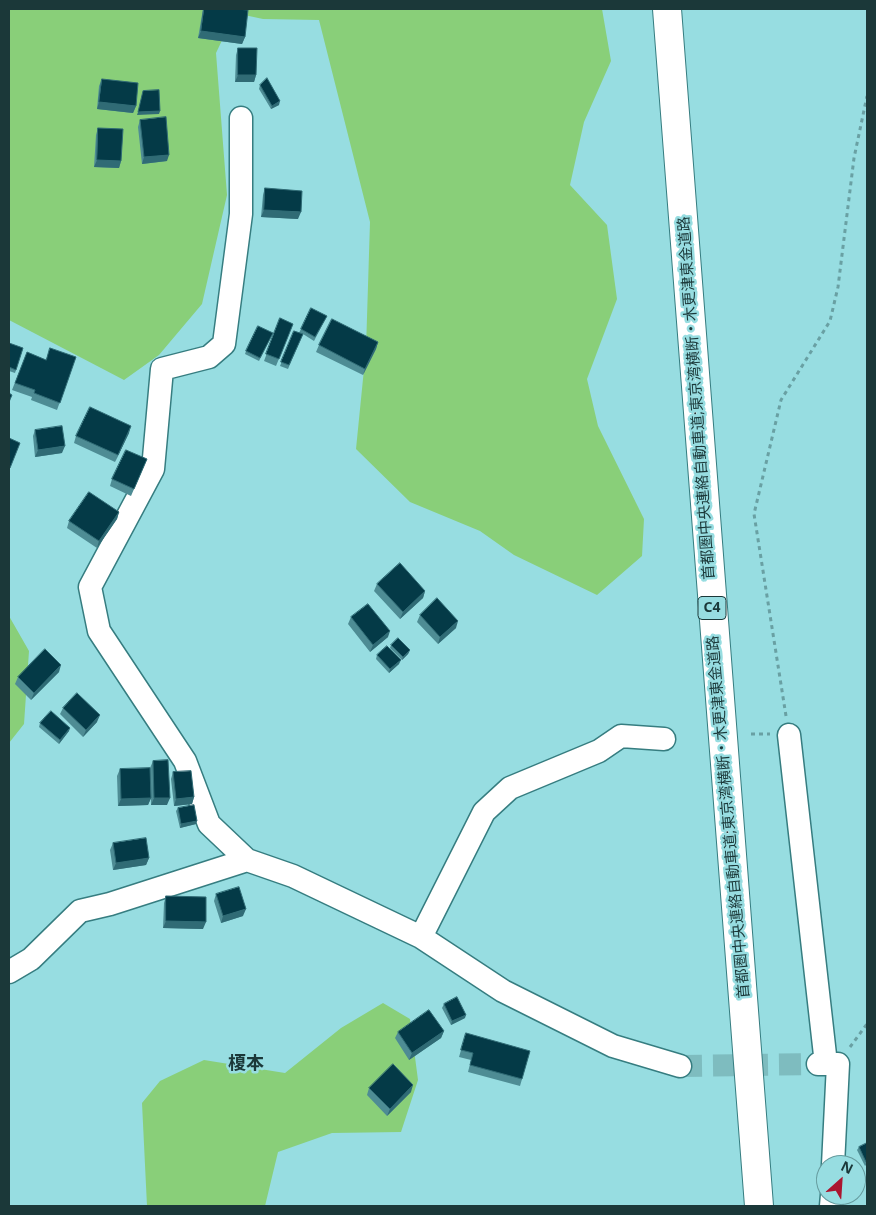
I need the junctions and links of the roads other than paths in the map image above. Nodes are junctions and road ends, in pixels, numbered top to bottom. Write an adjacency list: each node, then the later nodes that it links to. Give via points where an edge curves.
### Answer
1 (668, 9): 10 (highway, 首都圏中央連絡自動車道;東京湾横断・木更津東金道路 / C4)
2 (241, 118): 5 (street, via 241,214 224,344 209,357 162,369 153,469 90,587 100,630 186,761 209,824)
3 (789, 735): 9 (street, via 826,1064)
4 (664, 739): 6 (street, via 621,736 599,751 510,788 484,812)
5 (247, 860): 6 (street, via 293,876); 7 (street, via 80,911 31,959)
6 (421, 937): 8 (street, via 503,991 564,1022 613,1046)
7 (9, 972)
8 (680, 1066)
9 (832, 1155)
10 (759, 1206)

